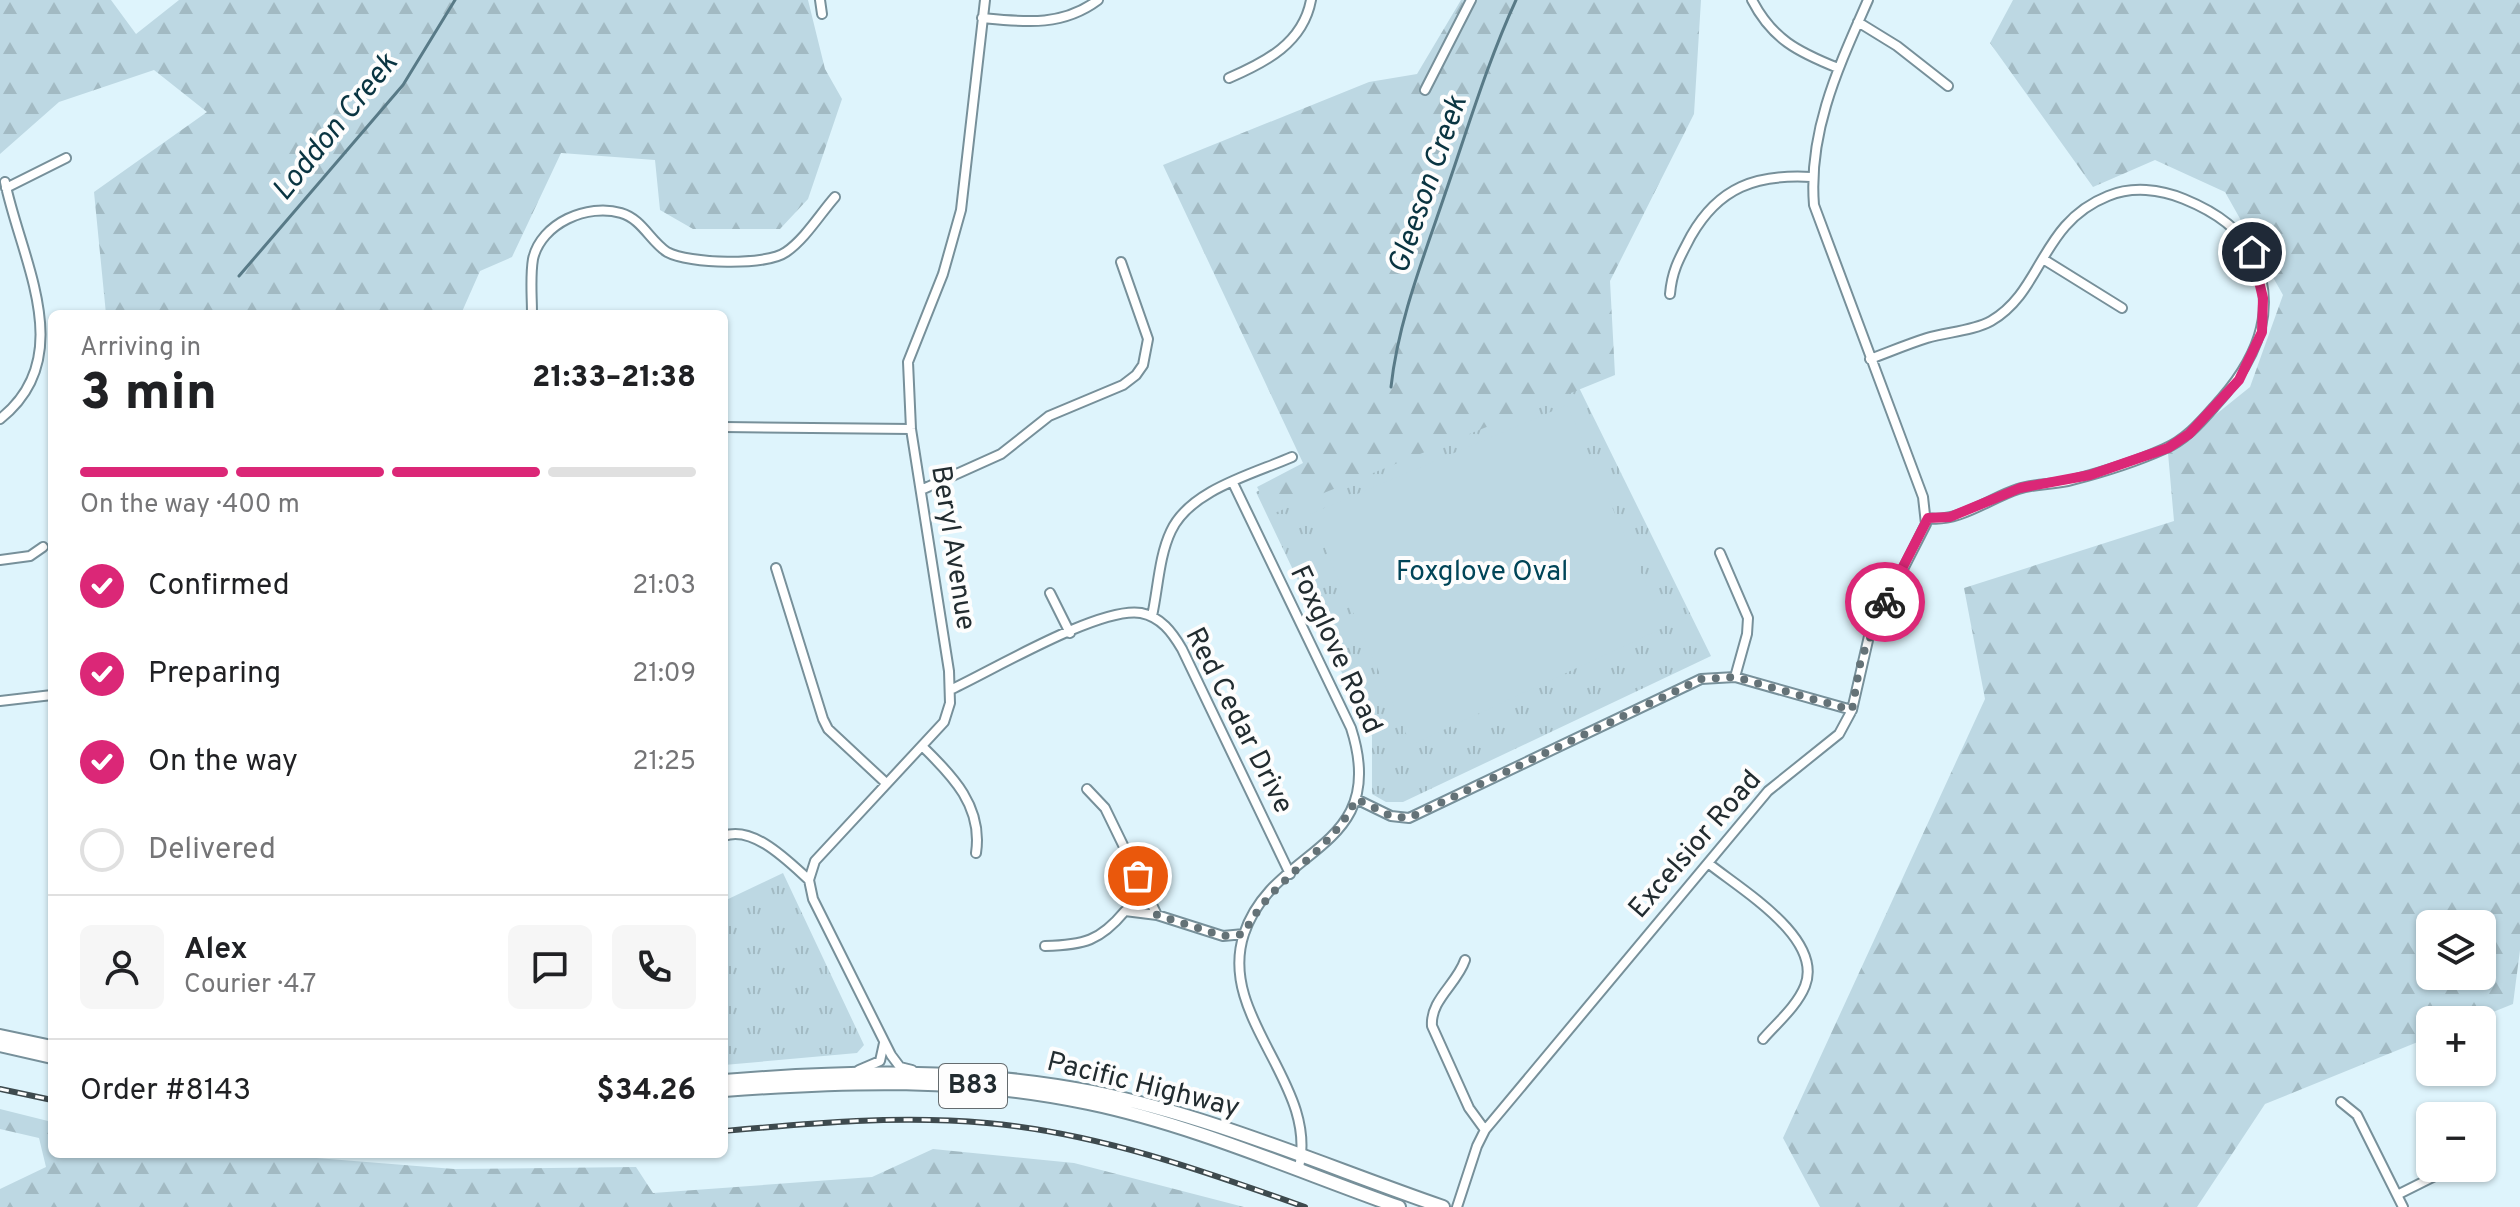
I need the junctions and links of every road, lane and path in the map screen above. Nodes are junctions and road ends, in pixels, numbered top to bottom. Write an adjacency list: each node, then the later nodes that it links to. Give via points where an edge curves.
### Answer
1 (820, 0): 8 (street)
2 (985, 0): 9 (street, Beryl Avenue)
3 (1098, 0): 9 (street, via 1049,22)
4 (1311, 0): 12 (street, via 1292,41 1267,62)
5 (1471, 0): 14 (street)
6 (1752, 0): 11 (street, via 1779,39)
7 (1868, 0): 10 (street)
8 (822, 14)
9 (982, 18): 26 (street, Beryl Avenue, via 956,236 908,362)
10 (1858, 22): 11 (street); 13 (street)
11 (1838, 68): 16 (street, via 1826,99)
12 (1229, 78)
13 (1948, 86)
14 (1425, 90)
15 (66, 158): 24 (street, via 6,185 43,332 28,390)
16 (1811, 177): 20 (street, via 1765,178 1717,201 1704,213 1673,266); 23 (street, via 1819,227)
17 (835, 197): 22 (street, via 792,248 755,260 688,260 666,251 622,213 576,214 558,224 538,247)
18 (2043, 259): 21 (street); 23 (street, via 1990,322); 30 (street, via 2074,213 2117,192 2138,189 2175,195 2212,210 2252,252 2259,272 2265,315 2253,357 2189,434 2168,448 2069,481 2020,488 1943,519)
19 (1121, 262): 29 (street, via 1148,339 1136,375 1049,416 1001,454)
20 (1670, 294)
21 (2122, 308)
22 (532, 310)
23 (1870, 359): 30 (street)
24 (0, 419)
25 (728, 427): 26 (street)
26 (911, 429): 29 (street, Beryl Avenue)
27 (1292, 457): 28 (street)
28 (1233, 483): 36 (street, via 1177,520 1166,544); 46 (street, Foxglove Road, via 1351,728 1361,771)
29 (921, 490): 39 (street, Beryl Avenue)
30 (1928, 518): 42 (street, Excelsior Road, via 1869,636)
31 (43, 547): 33 (street, via 30,556)
32 (1720, 553): 38 (street, via 1748,618)
33 (0, 560)
34 (776, 568): 44 (street, via 828,729)
35 (1050, 593): 37 (street)
36 (1152, 616): 37 (street, Red Cedar Drive, via 1112,614); 50 (street, Red Cedar Drive, via 1173,633 1182,649)
37 (1070, 633): 39 (street, Red Cedar Drive)
38 (1735, 677): 42 (street); 46 (street, via 1701,679 1409,818 1391,816)
39 (952, 689): 43 (street, Beryl Avenue, via 944,722)
40 (48, 695): 41 (street)
41 (0, 701)
42 (1852, 710): 49 (street, Excelsior Road, via 1833,740 1776,783)
43 (922, 746): 44 (street, Beryl Avenue); 48 (street, via 961,786 977,832)
44 (886, 783): 51 (street, Beryl Avenue, via 815,861)
45 (1087, 789): 52 (street, via 1105,808)
46 (1356, 799): 50 (street, Foxglove Road, via 1331,838)
47 (728, 835): 51 (street, via 749,835)
48 (976, 853)
49 (1708, 863): 57 (street, via 1793,934 1806,959 1804,988); 67 (street, Excelsior Road)
50 (1290, 874): 53 (street, Foxglove Road, via 1254,913)
51 (809, 880): 58 (street, via 813,899)
52 (1157, 915): 53 (street, via 1223,936); 54 (street, via 1125,911 1106,933 1075,946)
53 (1244, 934): 68 (street, Foxglove Road, via 1240,967 1245,994 1291,1095 1304,1144)
54 (1045, 946)
55 (1465, 960): 67 (street, via 1432,1011 1432,1026 1469,1108)
56 (0, 1036): 60 (main road)
57 (1763, 1039)
58 (884, 1043): 62 (street, via 880,1061); 63 (street, via 900,1067)
59 (0, 1045): 61 (main road)
60 (48, 1046)
61 (48, 1056)
62 (855, 1072): 63 (main road, Pacific Highway / B83); 64 (main road, Pacific Highway / B83)
63 (917, 1072): 68 (main road, Pacific Highway / B83, via 1093,1092 1194,1119)
64 (728, 1081)
65 (728, 1090): 69 (main road, Pacific Highway / B83, via 879,1081 1011,1089 1134,1115)
66 (2341, 1102): 71 (street, via 2357,1115)
67 (1485, 1130): 74 (street, Excelsior Road)
68 (1302, 1157): 69 (street, Foxglove Road); 73 (main road, Pacific Highway / B83)
69 (1298, 1171): 72 (main road, Pacific Highway / B83)
70 (2423, 1182): 71 (street)
71 (2397, 1195): 75 (street)
72 (1399, 1207)
73 (1443, 1207)
74 (1457, 1207)
75 (2403, 1207)

